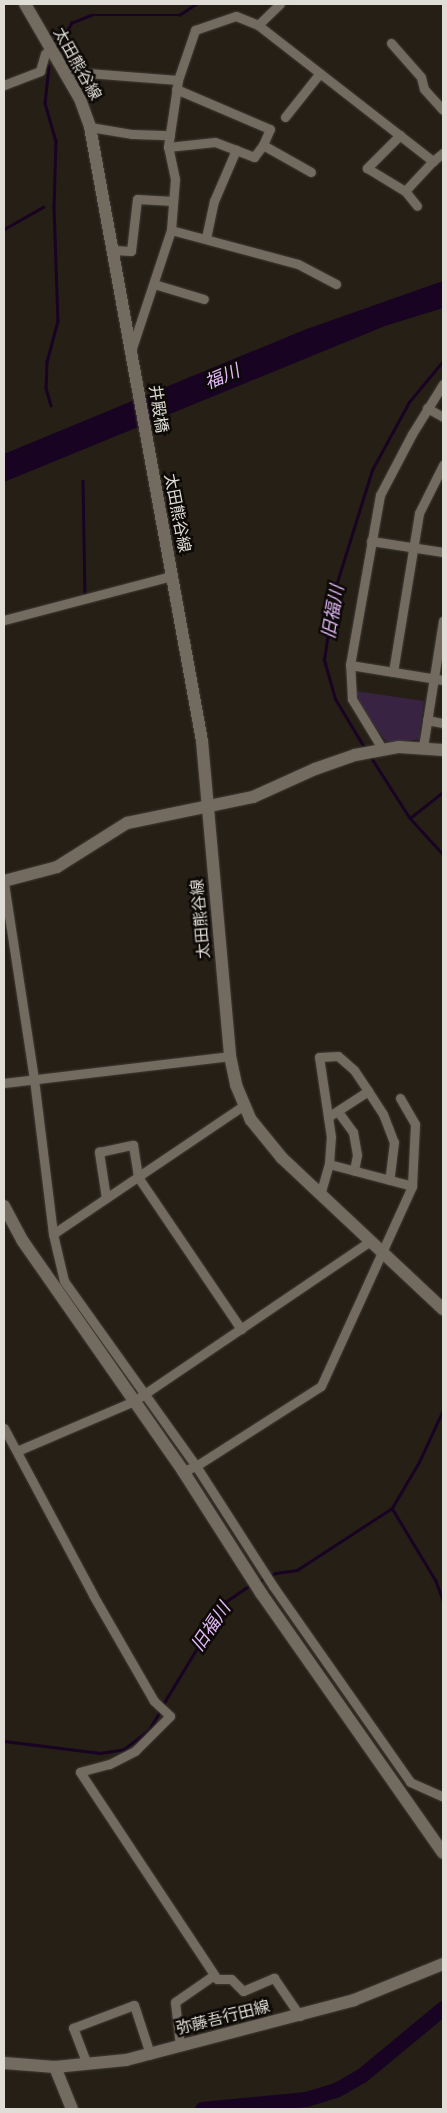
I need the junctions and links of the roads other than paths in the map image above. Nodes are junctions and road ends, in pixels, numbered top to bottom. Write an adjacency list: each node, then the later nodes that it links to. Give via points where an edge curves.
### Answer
1 (25, 4): 5 (main road, 太田熊谷線)
2 (280, 4): 3 (street)
3 (258, 25): 6 (street); 8 (street, via 236,16 196,30)
4 (391, 43): 11 (street, via 421,77 424,89)
5 (51, 48): 7 (main road, 太田熊谷線); 9 (street, via 45,54 40,71)
6 (320, 73): 12 (street); 15 (street)
7 (68, 76): 8 (street, via 75,72); 13 (main road, 太田熊谷線)
8 (178, 80): 10 (street)
9 (4, 85)
10 (176, 89): 14 (street); 16 (street, via 270,129)
11 (443, 110)
12 (284, 117)
13 (90, 128): 14 (street); 27 (main road, 太田熊谷線)
14 (170, 135): 17 (street)
15 (400, 135): 20 (street); 22 (street, via 367,168)
16 (263, 145): 18 (street, via 254,157); 21 (street)
17 (168, 147): 18 (street, via 214,142); 23 (street, via 175,179)
18 (236, 150): 26 (street, via 214,201)
19 (443, 153): 20 (street)
20 (433, 161): 22 (street)
21 (312, 172)
22 (405, 191): 24 (street)
23 (174, 201): 25 (street); 27 (street, via 137,198 131,251)
24 (417, 206)
25 (171, 230): 26 (street); 28 (street)
26 (206, 238): 29 (street, via 298,264)
27 (113, 250): 31 (main road, 太田熊谷線)
28 (154, 284): 30 (street); 31 (street)
29 (336, 284)
30 (204, 299)
31 (131, 351): 32 (main road, 太田熊谷線)
32 (136, 378): 36 (main road, 井殿橋)
33 (443, 384): 34 (street)
34 (427, 408): 35 (street); 38 (street, via 387,479)
35 (443, 417)
36 (148, 446): 41 (main road, 太田熊谷線)
37 (443, 466): 39 (street, via 419,513)
38 (371, 541): 39 (street); 45 (street)
39 (413, 547): 40 (street); 46 (street)
40 (443, 552)
41 (172, 576): 42 (street); 53 (main road, 太田熊谷線, via 202,741)
42 (4, 620)
43 (443, 621): 44 (street)
44 (442, 636): 47 (street)
45 (350, 665): 46 (street); 51 (street, via 352,699)
46 (393, 672): 47 (street)
47 (438, 679): 48 (street)
48 (427, 720): 49 (street); 50 (street)
49 (443, 723)
50 (423, 747): 51 (main road); 52 (main road)
51 (380, 750): 53 (main road, via 315,769 253,797)
52 (443, 750)
53 (207, 807): 54 (main road, via 127,823 57,867); 55 (main road, 太田熊谷線)
54 (4, 882): 56 (street)
55 (230, 1056): 56 (street); 60 (main road, 太田熊谷線)
56 (34, 1079): 57 (street); 71 (street)
57 (4, 1083)
58 (368, 1092): 61 (street); 62 (street, via 354,1070 338,1056 319,1057); 66 (street, via 383,1114 394,1142)
59 (400, 1098): 67 (street, via 415,1124)
60 (244, 1105): 65 (street); 68 (main road, 太田熊谷線, via 262,1135)
61 (339, 1112): 62 (street); 64 (street, via 353,1132 357,1155)
62 (328, 1117): 63 (street, via 331,1137)
63 (329, 1164): 64 (street); 68 (street)
64 (354, 1171): 66 (street)
65 (138, 1177): 69 (street); 69 (street, via 133,1145 99,1152); 75 (street)
66 (389, 1180): 67 (street)
67 (412, 1186): 73 (street)
68 (320, 1195): 72 (main road, 太田熊谷線)
69 (106, 1198): 71 (street)
70 (4, 1206): 77 (main road, via 22,1240)
71 (53, 1234): 76 (street, via 64,1281)
72 (369, 1242): 73 (main road, 太田熊谷線); 75 (street)
73 (382, 1254): 74 (main road, 太田熊谷線); 80 (street, via 321,1386)
74 (443, 1309)
75 (241, 1329): 76 (street)
76 (145, 1393): 77 (street); 80 (street)
77 (134, 1401): 79 (street); 81 (main road)
78 (4, 1428): 79 (street)
79 (17, 1451): 85 (street, via 93,1595 154,1700 170,1716 136,1750 109,1764 80,1772)
80 (196, 1466): 81 (street); 82 (street, via 273,1586 410,1782)
81 (183, 1471): 83 (main road, via 261,1593)
82 (443, 1798)
83 (443, 1853)
84 (443, 1964): 86 (main road, 弥藤吾行田線, via 354,2000)
85 (214, 1975): 86 (street, via 217,1979 230,1979 243,1991 274,1978); 87 (street, via 175,2002)
86 (300, 2016): 87 (main road, 弥藤吾行田線)
87 (180, 2046): 88 (main road, 弥藤吾行田線)
88 (150, 2054): 90 (main road, 弥藤吾行田線); 90 (street, via 134,2005 73,2028)
89 (4, 2063): 91 (main road, 弥藤吾行田線)
90 (87, 2064): 91 (main road, 弥藤吾行田線)
91 (55, 2067): 92 (main road)
92 (72, 2109)

